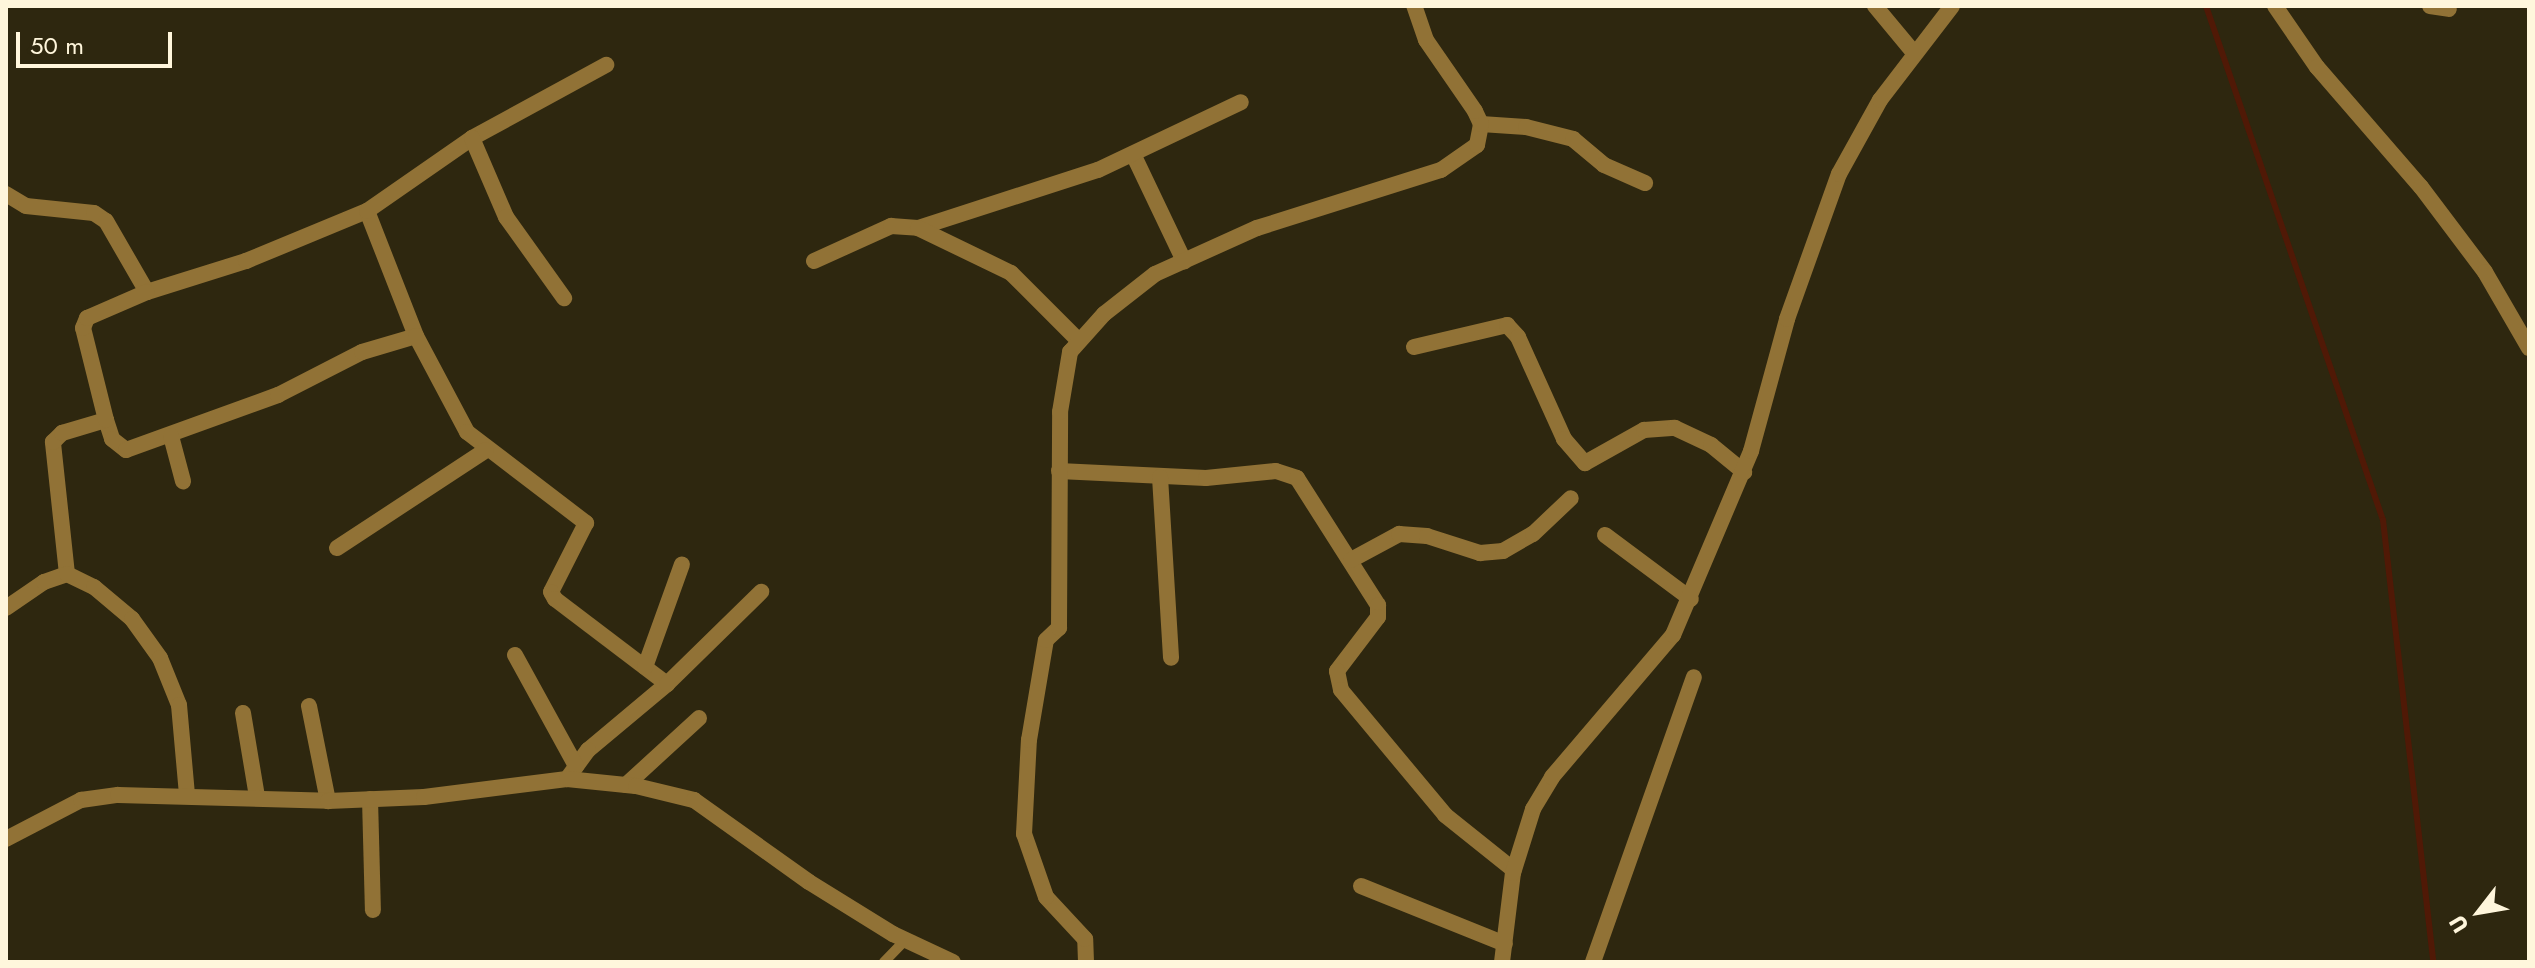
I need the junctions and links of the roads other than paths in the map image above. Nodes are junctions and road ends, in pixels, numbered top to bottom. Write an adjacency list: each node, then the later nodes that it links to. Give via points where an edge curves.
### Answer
1 (1414, 6): 10 (street, via 1426,40)
2 (1875, 6): 7 (street)
3 (1952, 6): 7 (street)
4 (2275, 6): 24 (street, via 2317,67 2421,187 2485,272)
5 (2430, 6): 6 (street)
6 (2449, 9)
7 (1914, 53): 29 (street, via 1870,115 1830,195 1787,319)
8 (606, 65): 11 (street)
9 (1241, 102): 12 (street)
10 (1481, 124): 13 (street, via 1526,127 1573,139 1604,165); 18 (street, via 1477,145 1441,170 1257,228)
11 (472, 138): 15 (street); 20 (street, via 506,217)
12 (1133, 154): 16 (street); 18 (street)
13 (1645, 183)
14 (6, 194): 19 (street, via 26,206 94,213 106,221)
15 (367, 211): 19 (street, via 246,261); 21 (street)
16 (918, 228): 17 (street, via 891,226); 22 (street, via 1011,273)
17 (814, 261)
18 (1184, 261): 22 (street, via 1155,274)
19 (147, 292): 25 (street, via 87,318 83,328)
20 (564, 298)
21 (416, 336): 26 (street, via 362,352 278,395); 27 (street, via 452,412)
22 (1077, 339): 28 (street, via 1064,375)
23 (1414, 347): 29 (street, via 1507,325 1518,337 1564,439 1585,463 1644,430 1675,428 1711,445)
24 (2529, 348)
25 (106, 420): 26 (street, via 122,449); 37 (street, via 62,433 53,442)
26 (171, 436): 31 (street)
27 (486, 450): 34 (street); 43 (street, via 584,521 586,529 551,592 560,605)
28 (1059, 471): 30 (street); 63 (street, via 1059,628 1046,640 1029,740 1024,834 1046,897 1085,939)
29 (1744, 472): 39 (street)
30 (1160, 477): 35 (street, via 1291,474); 42 (street)
31 (183, 481)
32 (1571, 498): 35 (street, via 1533,534 1503,551 1480,553 1427,536 1399,534)
33 (1605, 535): 39 (street)
34 (337, 548)
35 (1351, 560): 56 (street, via 1379,613 1337,671 1341,690 1445,815)
36 (682, 564): 43 (street)
37 (67, 574): 40 (street, via 44,582); 51 (street, via 115,602 160,658 179,705)
38 (761, 592): 45 (street)
39 (1691, 599): 56 (street, via 1661,653 1552,777 1533,809)
40 (6, 608)
41 (515, 655): 49 (street)
42 (1171, 658)
43 (645, 667): 45 (street)
44 (1694, 677): 65 (street)
45 (667, 684): 49 (street)
46 (309, 706): 54 (street)
47 (243, 713): 52 (street)
48 (699, 718): 50 (street)
49 (572, 772): 50 (street); 53 (street)
50 (626, 785): 59 (street, via 694,800 809,882)
51 (187, 794): 52 (street); 55 (street, via 81,800)
52 (257, 797): 54 (street)
53 (370, 799): 54 (street); 58 (street)
54 (328, 801)
55 (6, 839)
56 (1514, 870): 60 (street)
57 (1361, 886): 60 (street)
58 (373, 910)
59 (905, 940): 61 (lane); 62 (street)
60 (1505, 944): 64 (street)
61 (884, 962)
62 (953, 962)
63 (1086, 962)
64 (1502, 962)
65 (1593, 962)

